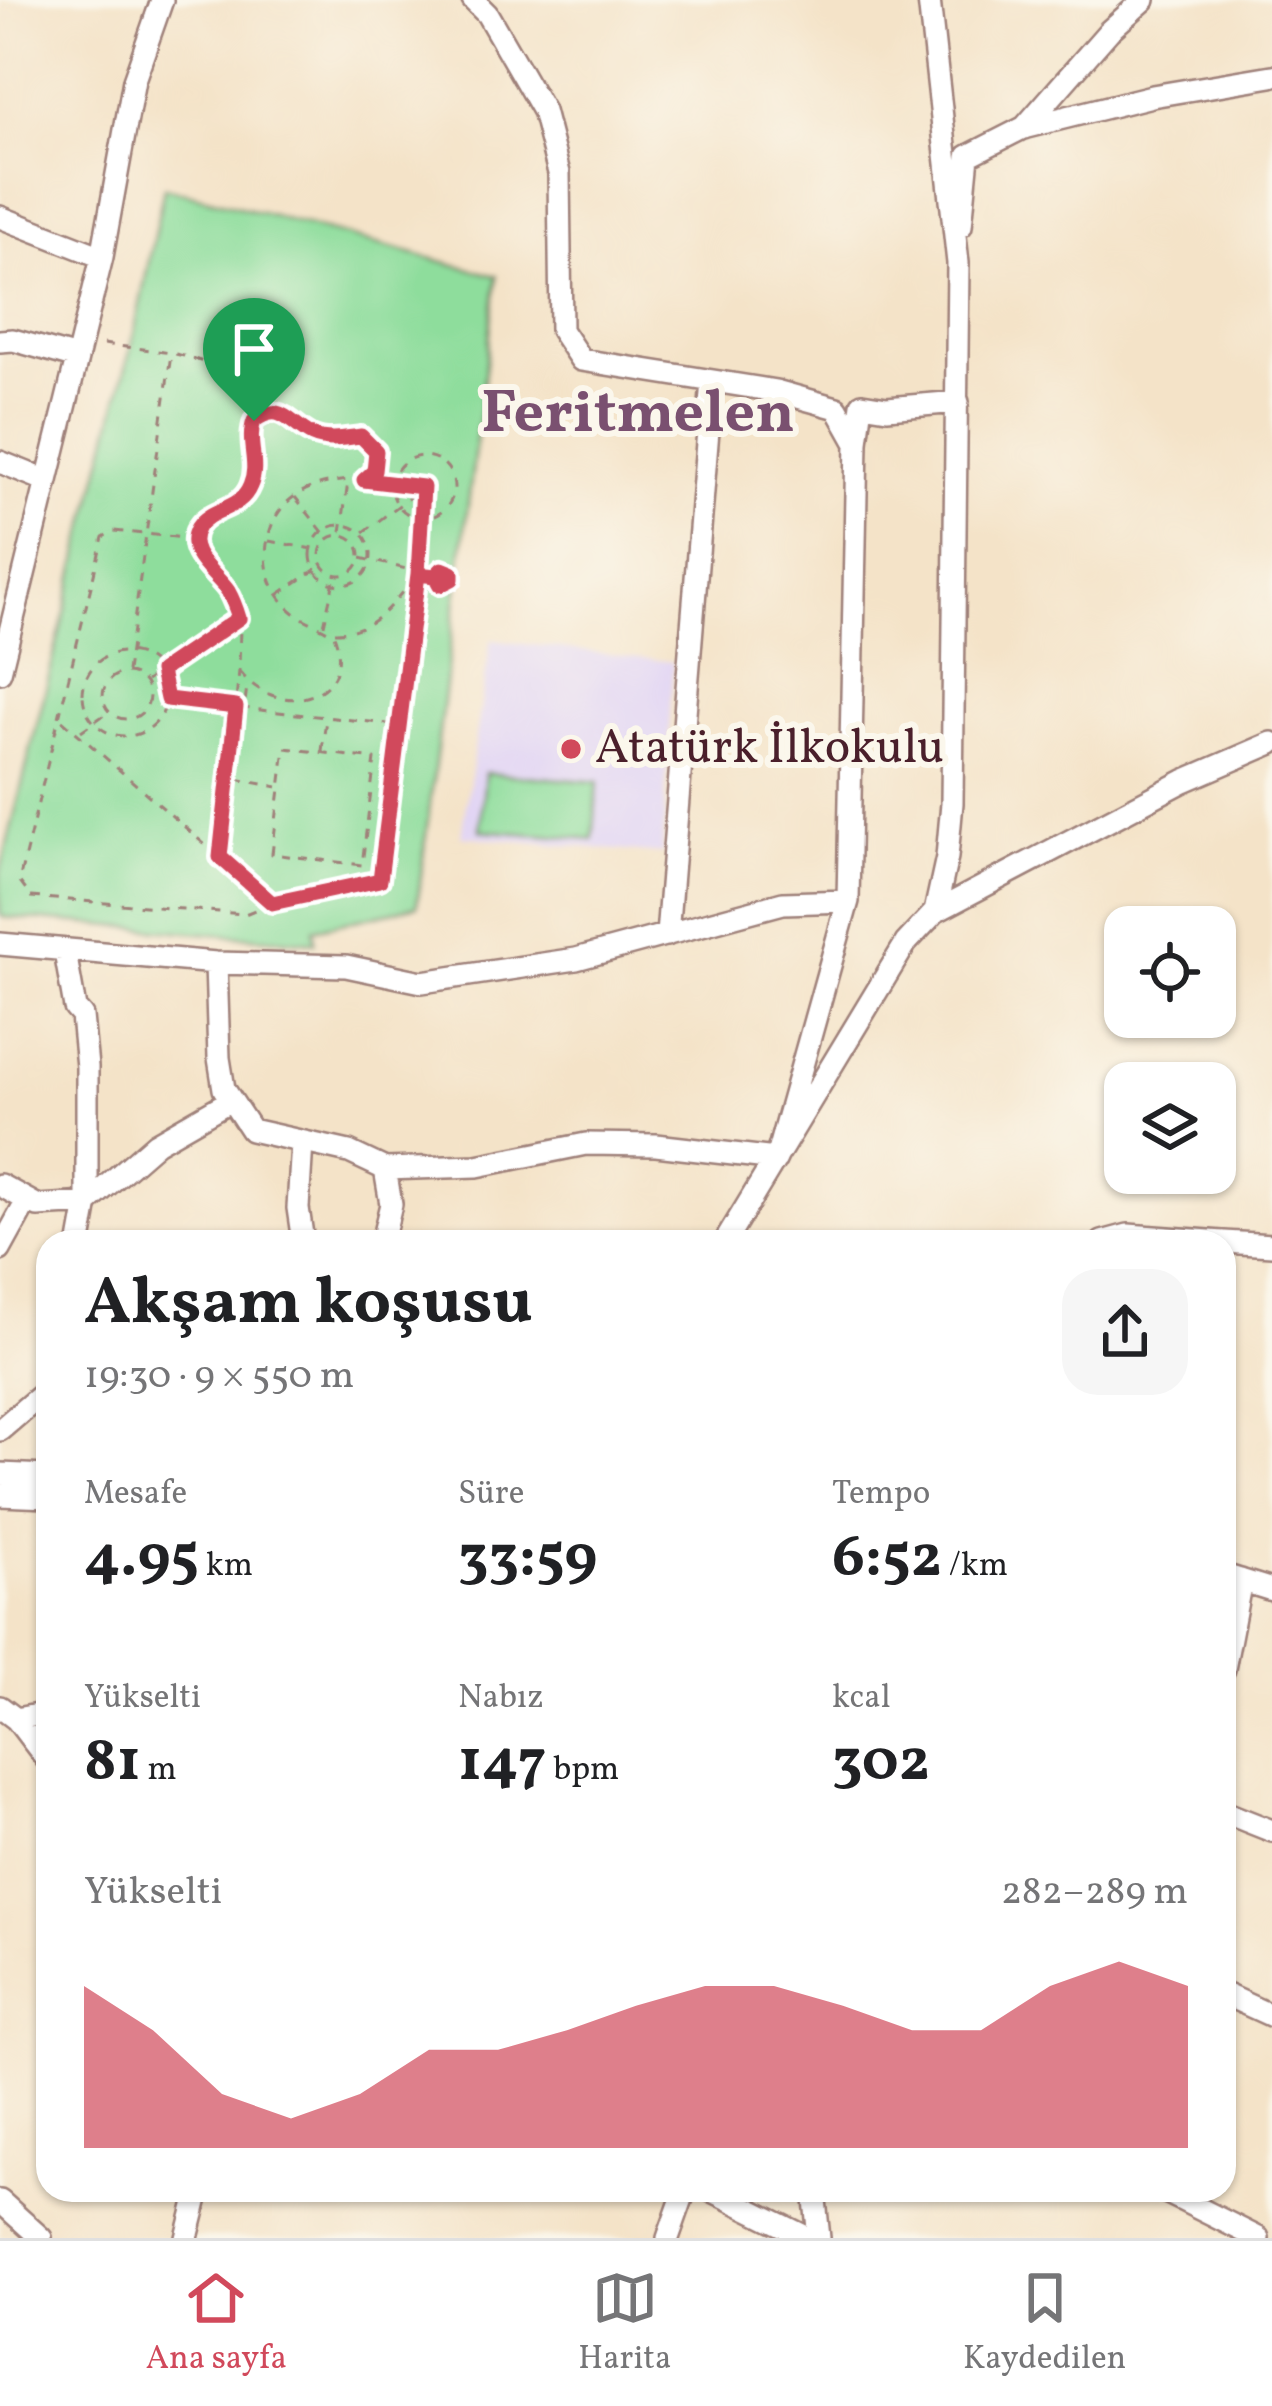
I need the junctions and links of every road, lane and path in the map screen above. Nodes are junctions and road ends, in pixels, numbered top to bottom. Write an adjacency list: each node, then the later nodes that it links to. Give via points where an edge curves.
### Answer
1 (162, 0): 8 (street, via 134,80)
2 (473, 0): 13 (street, via 488,14 549,132 559,173 561,330 581,360)
3 (929, 0): 9 (street)
4 (1144, 0): 6 (street)
5 (1272, 76): 6 (street)
6 (1023, 128): 9 (street, via 968,156)
7 (0, 217): 8 (street)
8 (102, 257): 11 (street)
9 (958, 263): 14 (street)
10 (0, 341): 11 (street)
11 (79, 349): 12 (path); 20 (street)
12 (171, 354): 15 (path, via 231,377); 29 (path)
13 (712, 381): 16 (street, via 837,408); 73 (street)
14 (958, 402): 16 (street, via 862,404); 72 (street, via 952,803)
15 (254, 421): 19 (path, via 278,412 320,438 361,436 376,451); 31 (path, via 247,493 203,522)
16 (856, 442): 70 (street)
17 (0, 462): 20 (street)
18 (348, 480): 19 (path); 23 (path); 26 (path)
19 (364, 480): 21 (path)
20 (47, 481): 44 (street)
21 (392, 481): 22 (path); 24 (path); 25 (path, via 410,458 430,456 446,466 451,503)
22 (423, 487): 24 (path); 25 (path)
23 (294, 496): 27 (path); 33 (path)
24 (398, 506): 25 (path); 28 (path)
25 (422, 518): 41 (path)
26 (342, 524): 27 (path); 28 (path); 30 (path)
27 (322, 531): 32 (path); 34 (path)
28 (362, 533): 37 (path)
29 (148, 534): 31 (path); 48 (path); 60 (path, via 103,537)
30 (341, 535): 32 (path); 36 (path, via 356,542)
31 (195, 538): 46 (path, via 200,560)
32 (329, 538): 35 (path)
33 (268, 541): 34 (path); 45 (path, via 268,574)
34 (311, 549): 35 (path); 39 (path)
35 (320, 550): 38 (path)
36 (359, 558): 37 (path); 40 (path, via 348,573)
37 (371, 561): 41 (path); 43 (path, via 357,581)
38 (322, 565): 39 (path); 40 (path)
39 (314, 570): 43 (path); 45 (path)
40 (336, 574): 43 (path)
41 (418, 574): 42 (path); 47 (path, via 377,620 349,632); 62 (path)
42 (435, 576)
43 (333, 584): 47 (path)
44 (10, 591): 51 (street)
45 (278, 595): 47 (path)
46 (239, 618): 49 (path); 50 (path)
47 (326, 629): 53 (path, via 337,640 337,664 315,693 273,698)
48 (131, 652): 49 (path); 52 (path); 61 (path, via 107,656 89,672 83,696)
49 (161, 671): 54 (path); 55 (path)
50 (239, 671): 53 (path); 56 (path)
51 (0, 672)
52 (128, 672): 54 (path); 58 (path, via 105,684)
53 (248, 681): 57 (path)
54 (145, 682): 58 (path, via 144,711 129,719)
55 (167, 699): 56 (path); 61 (path, via 157,722 136,734 112,734)
56 (236, 707): 57 (path); 68 (path)
57 (244, 708): 59 (path); 66 (path)
58 (109, 712): 61 (path)
59 (326, 717): 62 (path); 65 (path)
60 (60, 719): 63 (path); 71 (path, via 19,881 31,897 245,914)
61 (94, 722): 63 (path)
62 (400, 726): 71 (path, via 380,880)
63 (78, 733): 68 (path)
64 (1272, 743): 72 (street)
65 (322, 752): 67 (path, via 285,748); 67 (path, via 375,759 362,865 272,854)
66 (236, 779): 67 (path); 69 (path)
67 (280, 787)
68 (220, 857): 69 (path)
69 (226, 862): 71 (path)
70 (848, 901): 73 (street, via 783,903); 79 (street)
71 (272, 903)
72 (935, 912): 79 (street, via 906,944)
73 (667, 935): 76 (street, via 576,959 422,982 346,966)
74 (0, 944): 75 (street)
75 (65, 952): 76 (street); 83 (street, via 87,1067)
76 (216, 963): 77 (street, via 219,1058)
77 (231, 1100): 78 (street, via 251,1130); 83 (street, via 157,1143)
78 (302, 1143): 80 (street); 85 (street)
79 (776, 1160): 80 (street, via 586,1144 477,1166); 87 (street)
80 (386, 1169): 86 (street)
81 (0, 1185): 82 (street)
82 (27, 1201): 83 (street); 90 (street)
83 (87, 1203): 84 (street)
84 (82, 1230)
85 (301, 1230)
86 (385, 1230)
87 (732, 1230)
88 (1236, 1243): 89 (street)
89 (1272, 1245)
90 (0, 1250)
91 (36, 1399): 92 (street)
92 (0, 1430)
93 (0, 1474): 94 (street)
94 (36, 1476)
95 (0, 1495): 96 (street)
96 (36, 1496)
97 (1236, 1579): 98 (street)
98 (1272, 1591)
99 (8, 1713): 100 (street)
100 (36, 1746)
101 (1236, 1817): 102 (street)
102 (1272, 1831)
103 (1236, 2000): 104 (street)
104 (1272, 2016)
105 (0, 2201): 111 (street)
106 (196, 2202): 112 (street)
107 (681, 2202): 113 (street)
108 (735, 2202): 114 (street)
109 (816, 2202): 115 (street)
110 (1186, 2202): 116 (street)
111 (41, 2238)
112 (187, 2238)
113 (668, 2238)
114 (808, 2238)
115 (820, 2238)
116 (1258, 2238)

